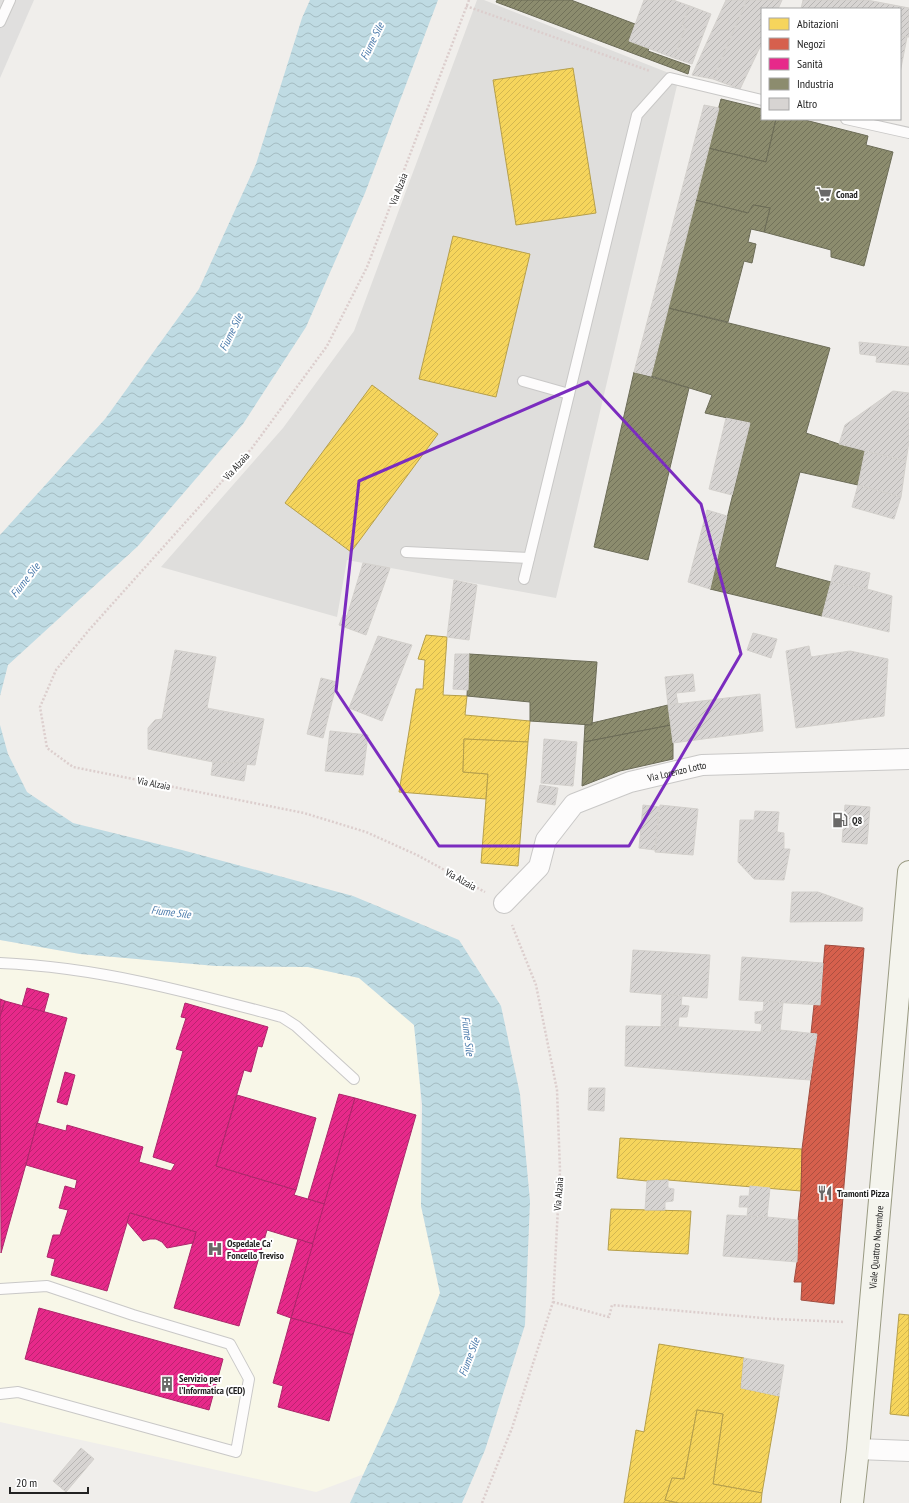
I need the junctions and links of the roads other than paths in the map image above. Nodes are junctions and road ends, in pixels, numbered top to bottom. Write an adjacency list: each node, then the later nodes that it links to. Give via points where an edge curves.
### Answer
1 (10, 0): 2 (lane)
2 (0, 22)
3 (761, 100): 7 (lane, via 670,78 637,115)
4 (850, 120): 5 (lane)
5 (909, 133)
6 (523, 381): 7 (lane)
7 (569, 394): 9 (lane)
8 (406, 552): 9 (lane)
9 (529, 558): 10 (lane)
10 (524, 579)
11 (909, 759): 13 (street, Via Lorenzo Lotto, via 702,765 630,782 574,804 546,840 539,867)
12 (909, 872): 15 (main road, Viale Quattro Novembre)
13 (504, 903)
14 (0, 963): 16 (lane, via 61,968 119,977 282,1017 296,1026)
15 (902, 1027): 19 (main road, Viale Quattro Novembre)
16 (354, 1079)
17 (0, 1289): 18 (lane, via 47,1286 230,1344 249,1379 236,1452 18,1392)
18 (0, 1394)
19 (858, 1449): 20 (street); 21 (main road); 22 (main road, Viale Quattro Novembre)
20 (909, 1451)
21 (842, 1503)
22 (852, 1503)

